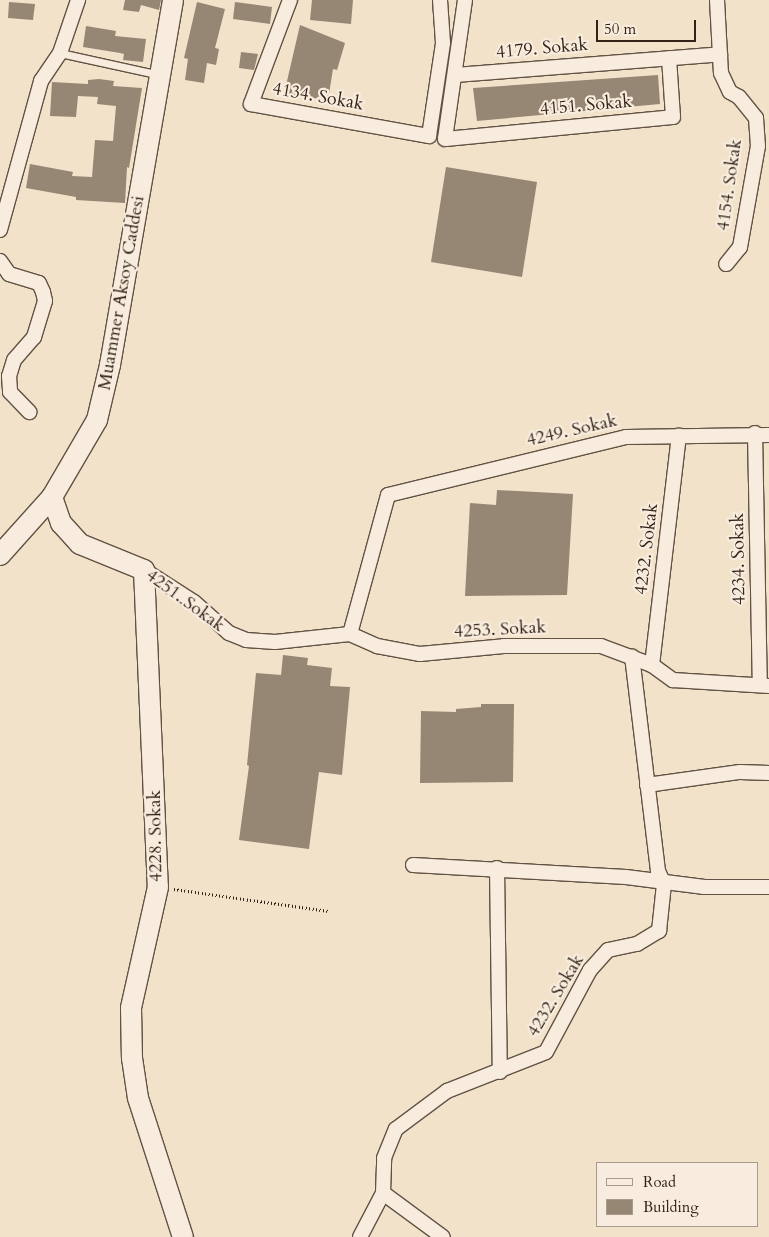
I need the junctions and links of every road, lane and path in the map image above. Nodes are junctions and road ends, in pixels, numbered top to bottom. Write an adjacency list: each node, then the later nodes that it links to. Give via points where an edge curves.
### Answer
1 (78, 0): 7 (street)
2 (173, 0): 10 (street, Muammer Aksoy Caddesi)
3 (290, 0): 4 (street, 4134. Sokak, via 251,104 429,136 443,43)
4 (440, 0)
5 (465, 0): 11 (street)
6 (717, 0): 8 (street, 4154. Sokak)
7 (60, 53): 10 (lane); 12 (street, via 41,81)
8 (720, 54): 9 (street, 4179. Sokak); 14 (street, 4154. Sokak, via 721,73 727,86 756,118 758,146 740,247)
9 (669, 58): 11 (street, 4179. Sokak); 11 (street, 4151. Sokak, via 673,117 444,139)
10 (160, 75): 18 (street, Muammer Aksoy Caddesi, via 110,365 97,420)
11 (456, 75)
12 (0, 230)
13 (0, 261): 15 (street, via 10,274 39,283 45,301 34,337 14,360 9,376 10,392)
14 (726, 264)
15 (29, 412)
16 (762, 434): 17 (street, 4249. Sokak); 24 (street, 4234. Sokak)
17 (679, 436): 21 (street, 4249. Sokak, via 626,437 388,495); 23 (street, 4232. Sokak)
18 (52, 497): 19 (street, Muammer Aksoy Caddesi); 20 (street, 4251. Sokak, via 61,523 80,544)
19 (0, 555)
20 (144, 570): 21 (street, 4251. Sokak, via 194,602 229,633 246,640 275,642); 30 (street, 4228. Sokak)
21 (350, 634): 22 (street, 4253. Sokak, via 377,646 420,654 504,646 601,646)
22 (632, 657): 23 (street, 4253. Sokak); 26 (street, 4232. Sokak)
23 (652, 665): 24 (street, 4253. Sokak, via 673,680)
24 (765, 686)
25 (769, 773): 26 (street, via 740,772)
26 (647, 785): 29 (street, 4232. Sokak, via 658,871)
27 (414, 865): 28 (street)
28 (496, 868): 29 (street, via 626,877); 33 (street)
29 (664, 884): 31 (street); 33 (street, 4232. Sokak, via 659,931 637,944 608,950 590,970 546,1052)
30 (158, 887): 32 (path); 35 (street, 4228. Sokak, via 130,1008 138,1098)
31 (769, 887)
32 (328, 911)
33 (500, 1072): 34 (street, 4232. Sokak, via 447,1092 396,1129 384,1158)
34 (383, 1193): 36 (street, 4232. Sokak); 37 (street)
35 (183, 1237)
36 (360, 1237)
37 (443, 1237)

